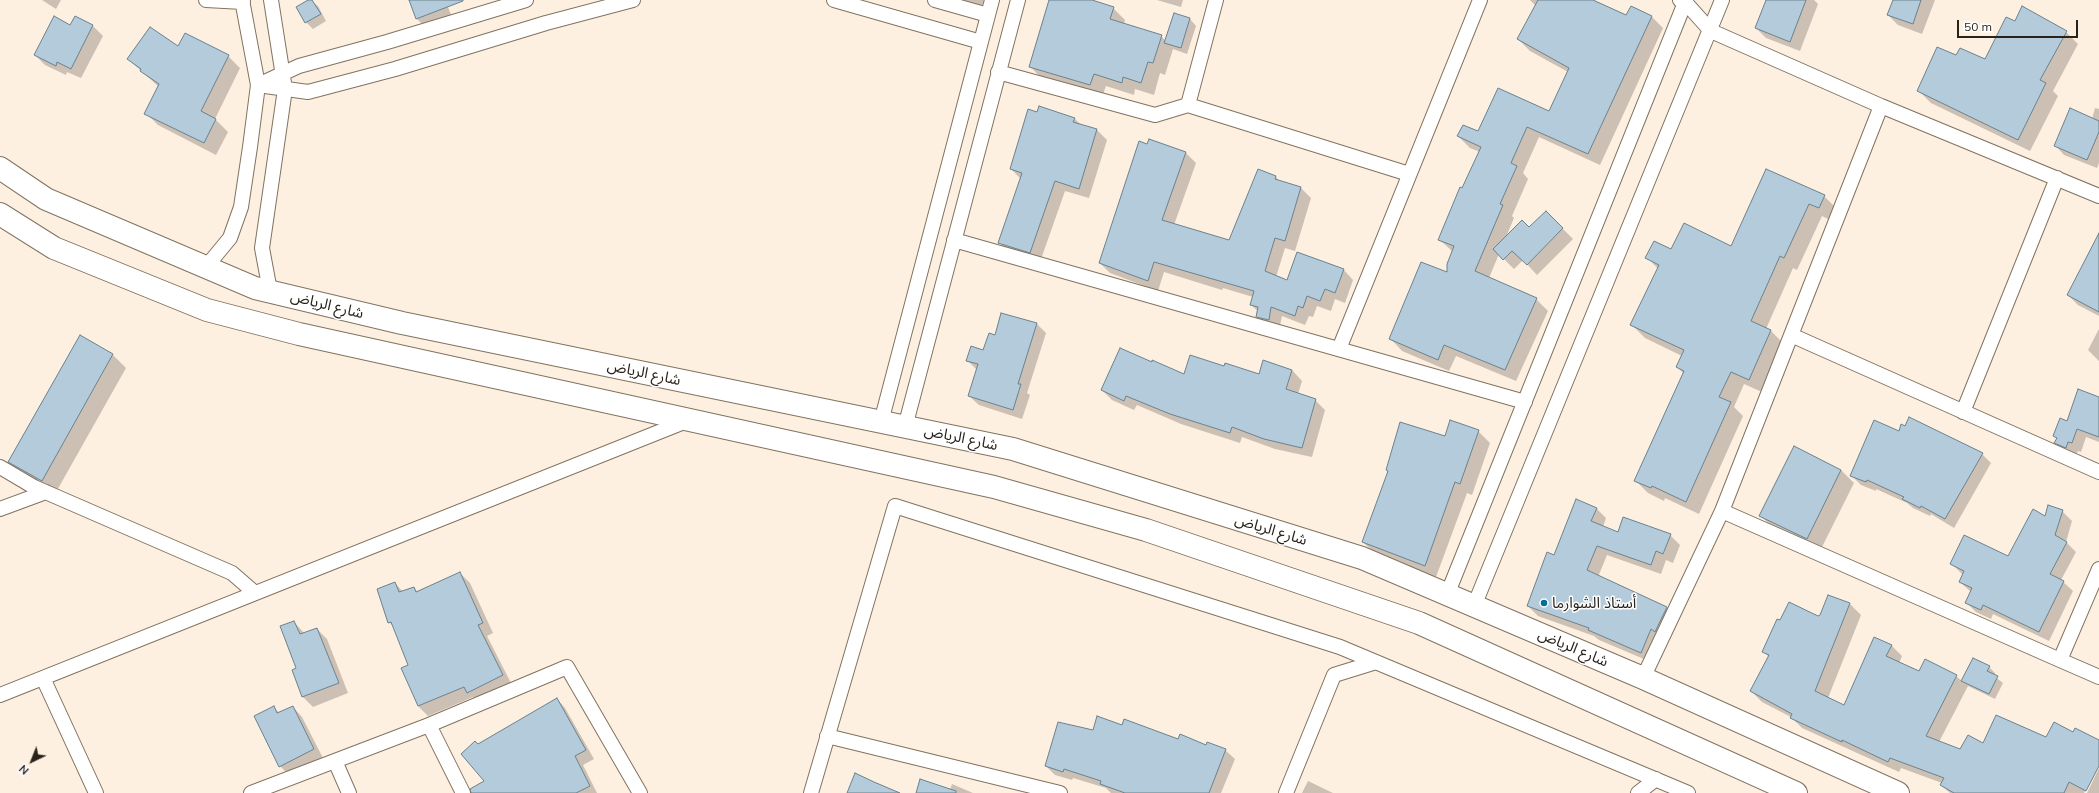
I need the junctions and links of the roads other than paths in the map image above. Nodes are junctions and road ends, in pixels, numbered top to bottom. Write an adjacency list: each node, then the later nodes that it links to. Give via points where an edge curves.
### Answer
1 (206, 0): 12 (street)
2 (271, 0): 18 (street)
3 (526, 0): 18 (street, via 299,66)
4 (634, 0): 20 (street, via 308,92)
5 (834, 0): 16 (street)
6 (935, 0): 14 (street)
7 (992, 0): 14 (street)
8 (1018, 0): 17 (street)
9 (1216, 0): 21 (street)
10 (1480, 0): 24 (street)
11 (1722, 0): 15 (street)
12 (243, 1): 19 (street)
13 (1684, 1): 15 (street); 33 (street)
14 (988, 15): 16 (street)
15 (1711, 31): 22 (street); 46 (street)
16 (981, 42): 36 (street)
17 (998, 72): 21 (street, via 1155,115); 28 (street)
18 (284, 73): 19 (street); 20 (street)
19 (258, 85): 20 (street); 29 (street, via 241,207 230,238)
20 (285, 89): 30 (street, via 262,248)
21 (1188, 104): 24 (street)
22 (1881, 106): 25 (street); 31 (street)
23 (0, 168): 29 (main road, شارع الرياض, via 46,199)
24 (1409, 174): 32 (street)
25 (2057, 178): 26 (street); 34 (street)
26 (2099, 196)
27 (0, 214): 35 (main road, via 54,248 207,310 307,336)
28 (954, 240): 32 (street); 37 (street)
29 (206, 267): 30 (main road, شارع الرياض, via 256,288)
30 (270, 291): 36 (main road, شارع الرياض, via 402,323)
31 (1791, 335): 34 (street); 42 (street)
32 (1339, 349): 33 (street)
33 (1525, 402): 45 (street)
34 (1963, 412): 39 (street)
35 (689, 420): 44 (street); 68 (main road, via 994,487 1146,530 1419,623)
36 (881, 422): 37 (main road, شارع الرياض)
37 (905, 427): 45 (main road, شارع الرياض, via 1020,451 1362,558)
38 (0, 467): 40 (street)
39 (2099, 472)
40 (46, 492): 41 (street); 44 (street, via 232,573)
41 (0, 509)
42 (1722, 511): 47 (street); 51 (street)
43 (2099, 569): 47 (street)
44 (255, 594): 50 (street)
45 (1447, 595): 46 (main road, شارع الرياض)
46 (1474, 606): 51 (main road, شارع الرياض)
47 (2060, 660): 49 (street)
48 (1376, 662): 54 (street, via 1340,647 895,506); 56 (street); 66 (street, via 1334,675)
49 (2099, 677)
50 (43, 678): 52 (street); 60 (street)
51 (1643, 678): 69 (main road, شارع الرياض)
52 (0, 695)
53 (429, 725): 55 (street); 63 (street); 64 (street, via 567,667)
54 (827, 736): 58 (street); 65 (street)
55 (334, 761): 61 (street); 62 (street)
56 (1637, 770): 57 (street); 59 (street)
57 (1656, 779): 59 (street); 67 (street)
58 (1054, 792)
59 (1640, 792)
60 (96, 793)
61 (251, 793)
62 (349, 793)
63 (463, 793)
64 (640, 793)
65 (811, 793)
66 (1286, 793)
67 (1688, 793)
68 (1796, 793)
69 (1898, 793)

